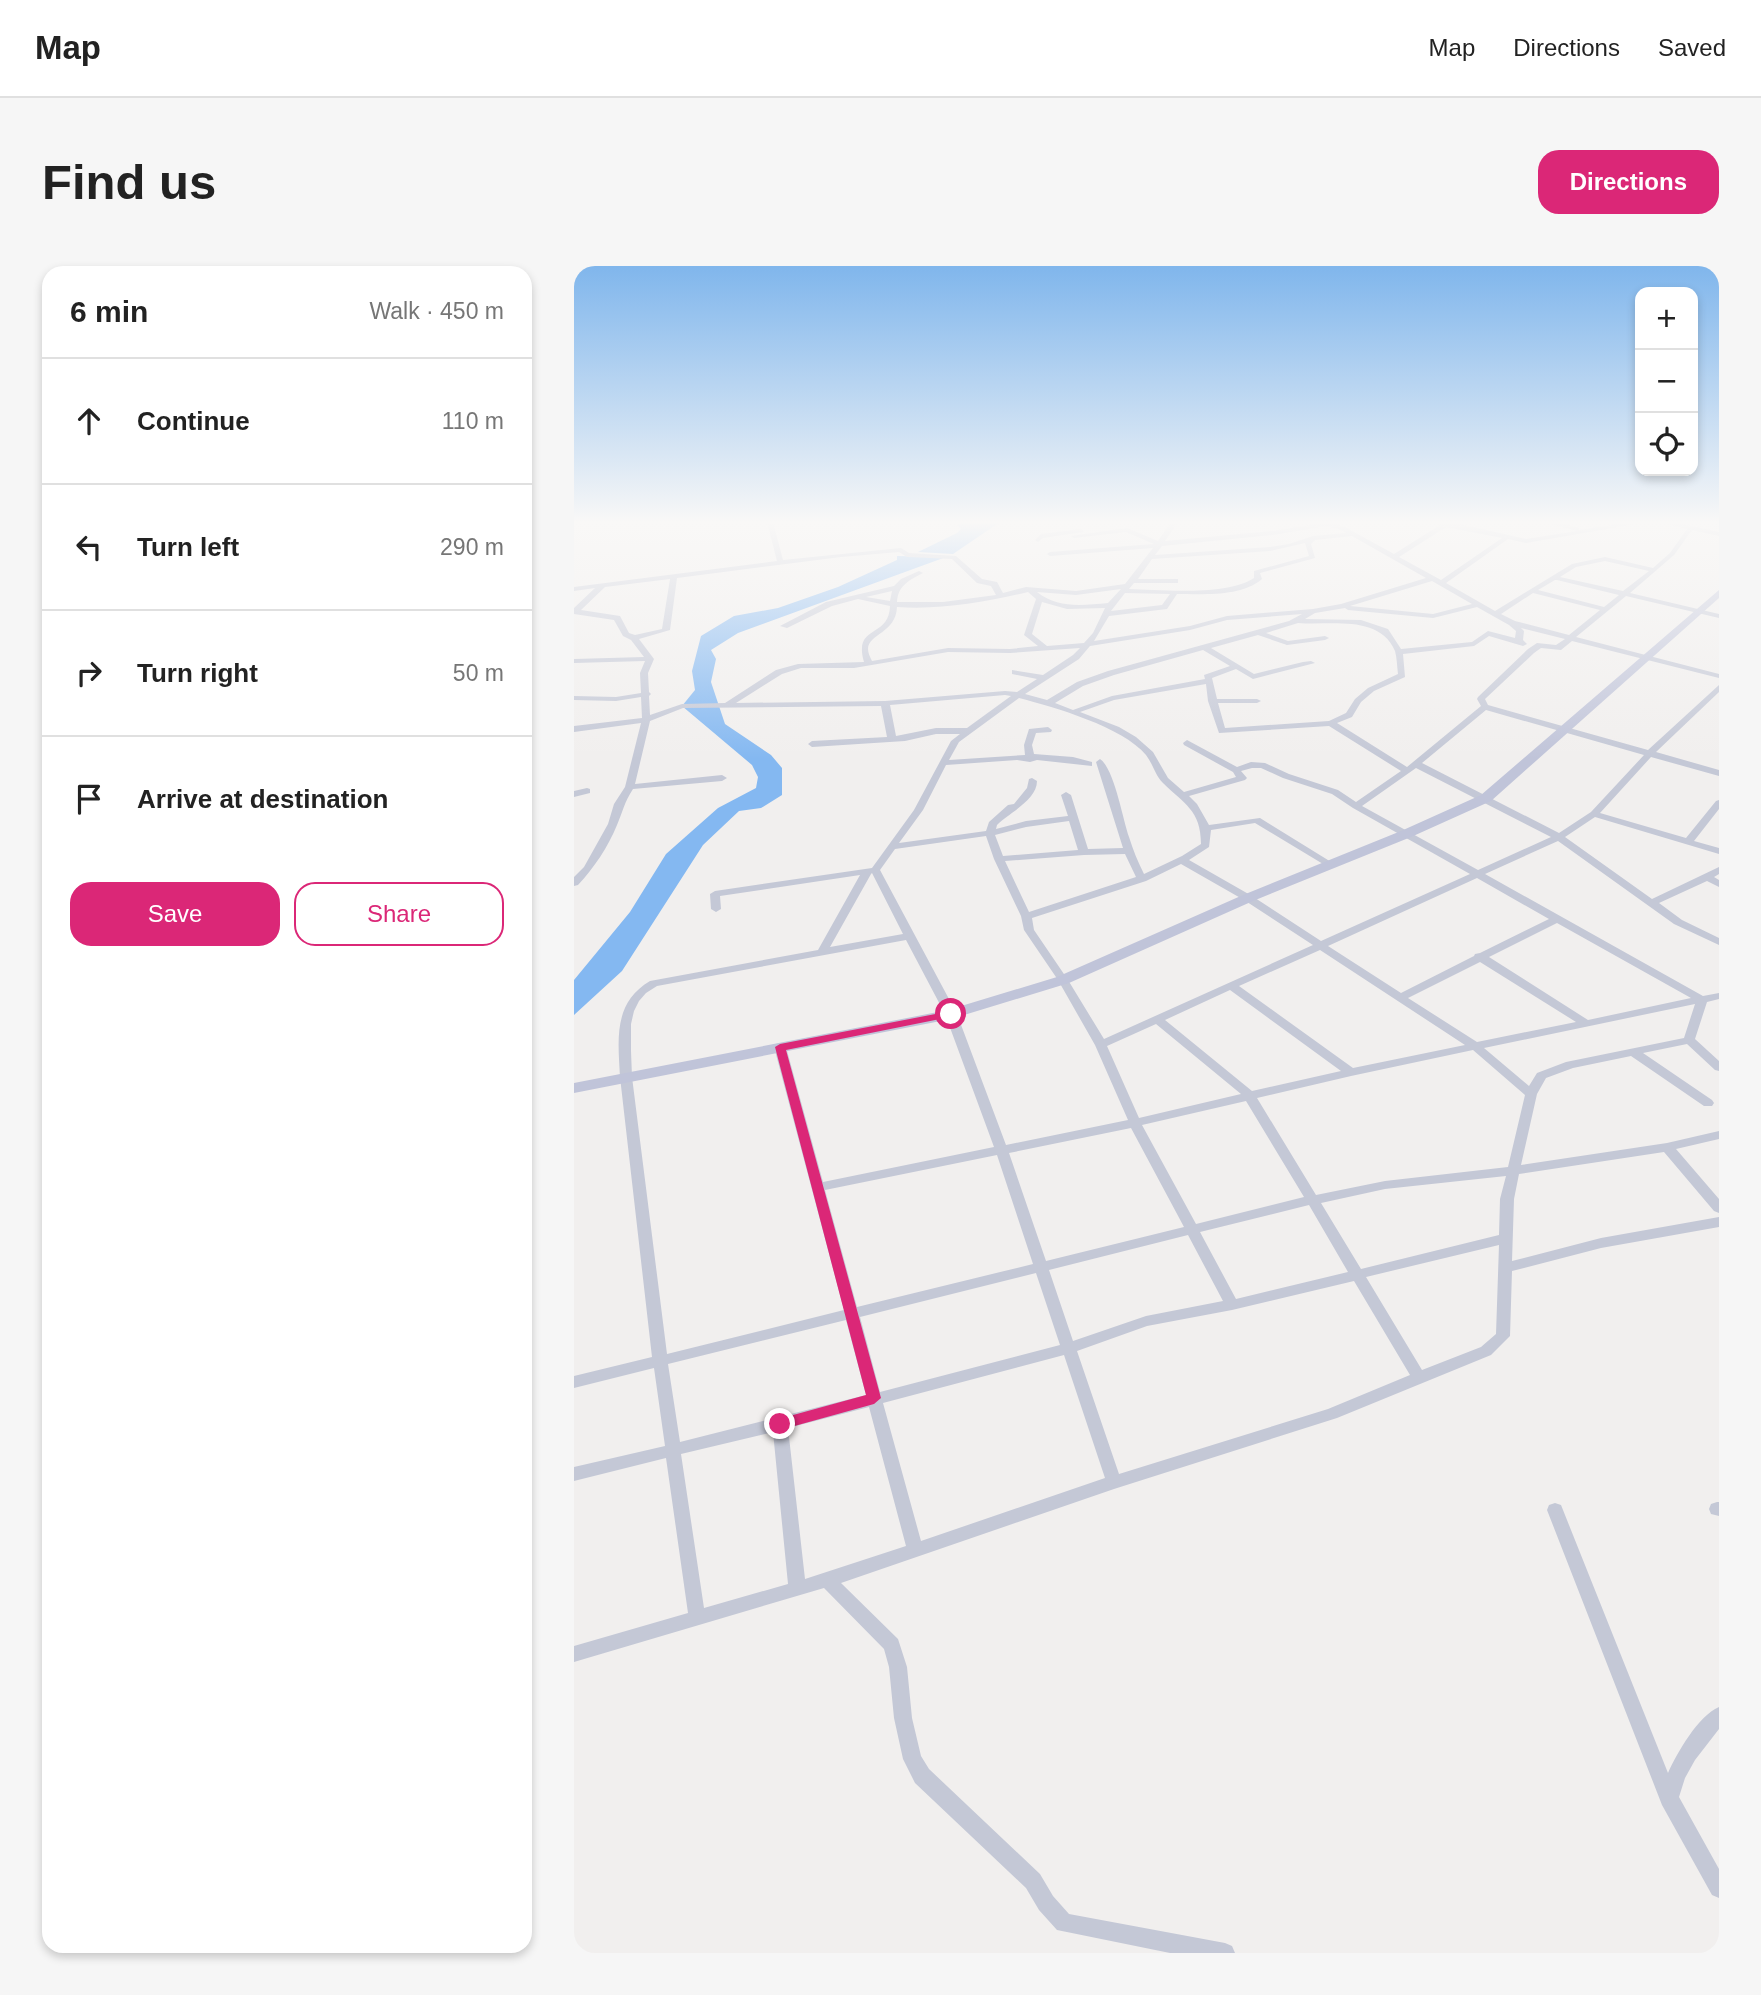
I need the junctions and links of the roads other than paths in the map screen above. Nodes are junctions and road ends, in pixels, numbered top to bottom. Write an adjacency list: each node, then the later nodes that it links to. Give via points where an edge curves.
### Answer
1 (1039, 600): 37 (street, via 1028,635)
2 (670, 601): 33 (street, via 666,630)
3 (843, 601): 29 (street)
4 (873, 601): 18 (street)
5 (893, 601): 18 (street)
6 (979, 601): 18 (street)
7 (1041, 601): 20 (street, via 1057,608)
8 (1115, 601): 20 (street)
9 (1169, 601): 20 (street, via 1164,607 1140,612)
10 (1359, 601): 19 (street)
11 (1473, 601): 17 (street)
12 (1517, 601): 25 (street)
13 (1571, 601): 21 (street)
14 (1618, 601): 21 (street)
15 (1654, 601): 23 (street)
16 (1710, 601): 23 (street)
17 (1479, 604): 19 (street, via 1433,616); 25 (street)
18 (895, 606): 43 (street, via 886,630 868,638 864,648)
19 (1342, 606): 22 (street)
20 (1108, 609): 35 (street)
21 (1607, 610): 32 (street)
22 (1313, 611): 27 (street); 35 (street, via 1227,618)
23 (1697, 611): 26 (street); 40 (street)
24 (575, 612): 33 (street, via 617,618)
25 (1495, 614): 28 (street)
26 (1719, 616)
27 (1296, 621): 30 (street); 39 (street, via 1358,622 1385,631)
28 (1512, 623): 32 (street); 34 (street, via 1520,631)
29 (784, 626)
30 (1257, 632): 31 (street, via 1287,643); 36 (street)
31 (1325, 638)
32 (1568, 638): 38 (street, via 1558,648 1540,645); 40 (street)
33 (634, 639): 41 (street)
34 (1519, 641): 38 (street); 39 (street, via 1488,633 1474,644)
35 (1088, 644): 37 (street); 48 (street)
36 (1205, 648): 45 (street); 57 (street, via 1111,673)
37 (1046, 649): 43 (street, via 948,650)
38 (1531, 651): 59 (street, via 1481,699)
39 (1399, 652): 62 (street, via 1402,675 1366,693 1354,702 1349,715)
40 (1645, 657): 47 (street); 65 (street)
41 (650, 659): 42 (street); 51 (street, via 644,673)
42 (574, 661)
43 (868, 663): 58 (street, via 789,668)
44 (1311, 663): 45 (street, via 1253,677)
45 (1237, 666): 49 (street, via 1207,677)
46 (1015, 672): 48 (street)
47 (1719, 676)
48 (1045, 678): 52 (street)
49 (1210, 681): 54 (street); 60 (street, via 1112,698)
50 (1719, 687): 70 (street)
51 (647, 694): 53 (street); 61 (street)
52 (1017, 695): 56 (street); 57 (street); 66 (street)
53 (574, 698)
54 (1212, 701): 55 (street); 62 (street, via 1222,731)
55 (1257, 701)
56 (885, 703): 58 (street); 67 (street)
57 (1048, 703): 60 (street)
58 (727, 705): 61 (street, via 682,706)
59 (1485, 707): 65 (street); 74 (street)
60 (1074, 712): 84 (street, via 1125,733 1150,754 1164,779)
61 (646, 720): 63 (street); 80 (street)
62 (1331, 723): 76 (street)
63 (574, 729)
64 (1048, 730): 71 (street, via 1032,731)
65 (1566, 730): 70 (street); 85 (street)
66 (967, 731): 67 (street); 72 (street)
67 (892, 738): 69 (street)
68 (1187, 743): 75 (street)
69 (812, 744)
70 (1649, 754): 77 (street); 88 (street)
71 (1030, 759): 72 (street); 73 (street, via 1071,758)
72 (942, 763): 95 (street, via 918,810)
73 (1095, 763): 96 (street, via 1115,798)
74 (1416, 764): 76 (street); 85 (street)
75 (1236, 771): 84 (street, via 1242,778); 87 (street, via 1262,765 1335,792)
76 (1407, 771): 87 (street)
77 (1719, 773)
78 (722, 778): 80 (street)
79 (1032, 781): 91 (street, via 1032,788 992,824)
80 (630, 786): 107 (street, via 588,868)
81 (587, 791): 82 (street)
82 (574, 794)
83 (1066, 795): 89 (street)
84 (1183, 795): 90 (street)
85 (1486, 798): 92 (street); 93 (street)
86 (1719, 803): 94 (street)
87 (1356, 806): 92 (street)
88 (1594, 814): 93 (street); 94 (street)
89 (1071, 818): 91 (street); 98 (street)
90 (1206, 828): 100 (street, via 1206,845); 101 (street, via 1257,820)
91 (990, 833): 95 (street); 99 (street)
92 (1406, 834): 101 (street); 104 (street)
93 (1559, 837): 104 (street); 110 (street)
94 (1688, 842): 97 (street)
95 (890, 847): 102 (street)
96 (1126, 851): 98 (street); 106 (street)
97 (1719, 851)
98 (1084, 852): 99 (street)
99 (999, 859): 112 (street)
100 (1183, 861): 106 (street); 109 (street)
101 (1331, 865): 109 (street)
102 (871, 870): 111 (street, via 715,894); 114 (street); 117 (street)
103 (1719, 870): 105 (street)
104 (1480, 874): 113 (street); 116 (street)
105 (1707, 877): 108 (street); 110 (street)
106 (1142, 879): 112 (street)
107 (574, 883)
108 (1719, 884)
109 (1248, 898): 116 (street); 119 (street)
110 (1651, 903): 115 (street)
111 (716, 909)
112 (1026, 916): 119 (street, via 1029,930)
113 (1557, 919): 118 (street); 123 (street)
114 (909, 936): 117 (street); 124 (street)
115 (1719, 942)
116 (1321, 947): 120 (street); 122 (street)
117 (822, 952): 134 (street, via 645,987 628,1012)
118 (1479, 956): 122 (street); 126 (street)
119 (1063, 980): 124 (street); 128 (street)
120 (1233, 987): 125 (street); 133 (street)
121 (1719, 996): 123 (street)
122 (1399, 998): 130 (street)
123 (1702, 1000): 126 (street); 127 (street)
124 (951, 1014): 129 (street); 142 (street)
125 (1158, 1020): 128 (street); 137 (street)
126 (1584, 1022): 130 (street)
127 (1689, 1040): 131 (street); 132 (street)
128 (1101, 1045): 139 (street)
129 (780, 1047): 134 (street); 144 (street)
130 (1476, 1047): 133 (street); 136 (street)
131 (1635, 1053): 136 (street, via 1570,1065 1541,1076); 138 (street)
132 (1719, 1067)
133 (1351, 1072): 137 (street)
134 (626, 1077): 135 (street); 156 (street)
135 (574, 1087)
136 (1531, 1094): 143 (street)
137 (1249, 1095): 139 (street); 145 (street)
138 (1708, 1103)
139 (1135, 1123): 142 (street); 148 (street)
140 (1719, 1135): 141 (street)
141 (1667, 1147): 143 (street); 146 (street)
142 (1002, 1152): 144 (street); 150 (street)
143 (1512, 1171): 145 (street, via 1385,1185); 149 (street)
144 (818, 1187): 154 (street)
145 (1312, 1200): 148 (street); 152 (street)
146 (1719, 1208)
147 (1719, 1222): 151 (street, via 1601,1243)
148 (1191, 1229): 150 (street); 153 (street)
149 (1504, 1239): 151 (street); 152 (street)
150 (1039, 1267): 154 (street); 155 (street)
151 (1505, 1268): 157 (street, via 1503,1336 1486,1351)
152 (1359, 1274): 153 (street); 157 (street)
153 (1232, 1305): 155 (street, via 1146,1321)
154 (850, 1312): 156 (street); 159 (street)
155 (1067, 1349): 159 (street); 163 (street)
156 (660, 1360): 158 (street); 161 (street)
157 (1419, 1377): 163 (street, via 1332,1414)
158 (574, 1382)
159 (874, 1398): 160 (street); 165 (street)
160 (780, 1424): 161 (street); 167 (street)
161 (673, 1451): 162 (street); 168 (street)
162 (574, 1474)
163 (1114, 1482): 165 (street)
164 (1555, 1510): 171 (street)
165 (915, 1549): 166 (street)
166 (827, 1580): 167 (street); 173 (street, via 892,1645 912,1759 922,1776 1033,1881 1064,1923)
167 (797, 1586): 168 (street)
168 (697, 1616): 169 (street)
169 (574, 1654)
170 (1719, 1716): 171 (street, via 1693,1743 1675,1773)
171 (1669, 1798): 172 (street)
172 (1719, 1888)
173 (1225, 1953)

